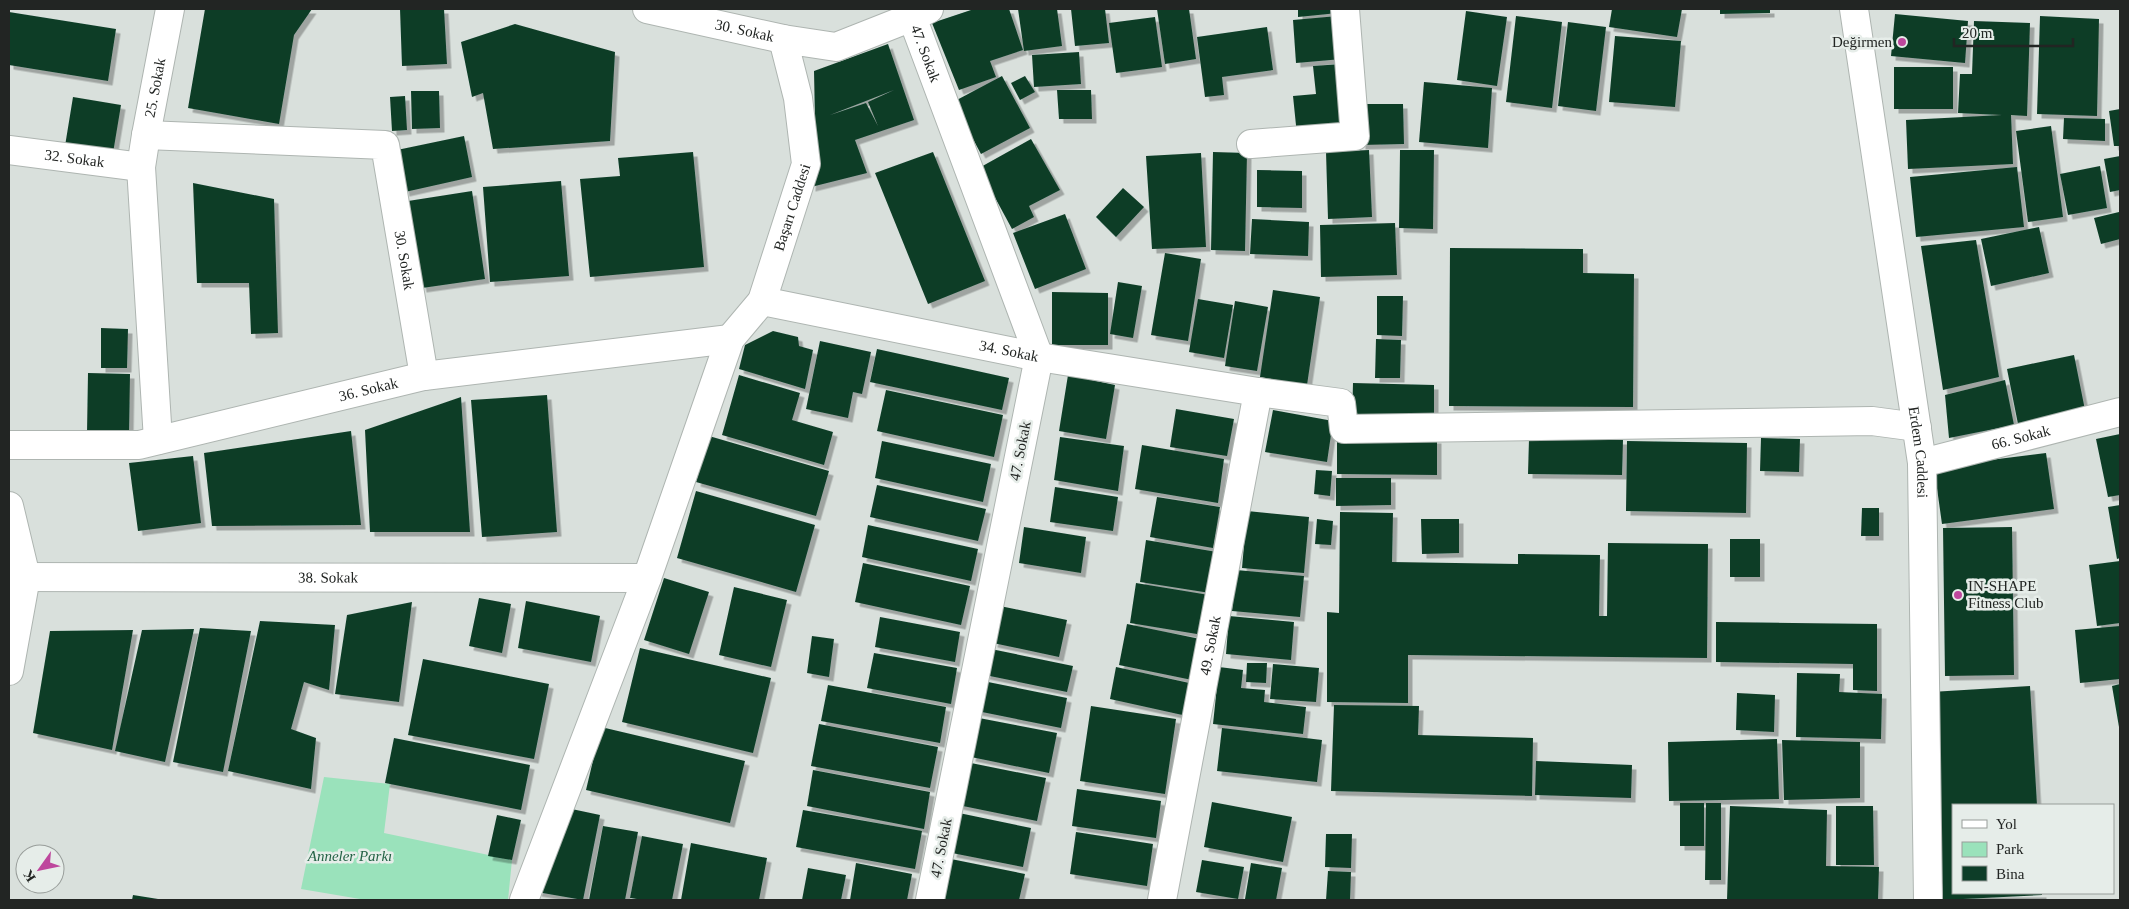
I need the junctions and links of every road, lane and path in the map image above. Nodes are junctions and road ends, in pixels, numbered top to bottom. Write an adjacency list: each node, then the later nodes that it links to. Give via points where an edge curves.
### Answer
1 (170, 9): 7 (street, 25. Sokak)
2 (647, 9): 6 (street, 30. Sokak)
3 (1345, 9): 8 (street, via 1355,136)
4 (1854, 9): 17 (street, Erdem Caddesi)
5 (921, 13): 6 (street, via 836,47); 13 (street, 47. Sokak)
6 (783, 39): 11 (street, Başarı Caddesi, via 798,98 806,164)
7 (146, 135): 10 (street, 25. Sokak); 14 (street, 30. Sokak, via 385,145)
8 (1251, 144)
9 (9, 150): 10 (street, 32. Sokak)
10 (141, 167): 18 (street, 25. Sokak)
11 (762, 302): 12 (street, Başarı Caddesi); 13 (street, 34. Sokak)
12 (730, 339): 14 (street, 36. Sokak); 23 (street)
13 (1038, 357): 15 (street, 34. Sokak); 26 (street, 47. Sokak)
14 (424, 376): 18 (street, 36. Sokak)
15 (1258, 392): 17 (street, 34. Sokak, via 1341,403 1344,429 1872,420); 27 (street, 49. Sokak)
16 (2120, 412): 20 (street, 66. Sokak)
17 (1917, 428): 20 (street, Erdem Caddesi)
18 (158, 440): 19 (street, 36. Sokak, via 139,445)
19 (9, 445)
20 (1922, 462): 28 (street, Erdem Caddesi)
21 (9, 506): 22 (street)
22 (17, 577): 23 (street, 38. Sokak); 24 (street)
23 (647, 578): 25 (street)
24 (9, 671)
25 (524, 900)
26 (930, 900)
27 (1162, 900)
28 (1928, 900)

